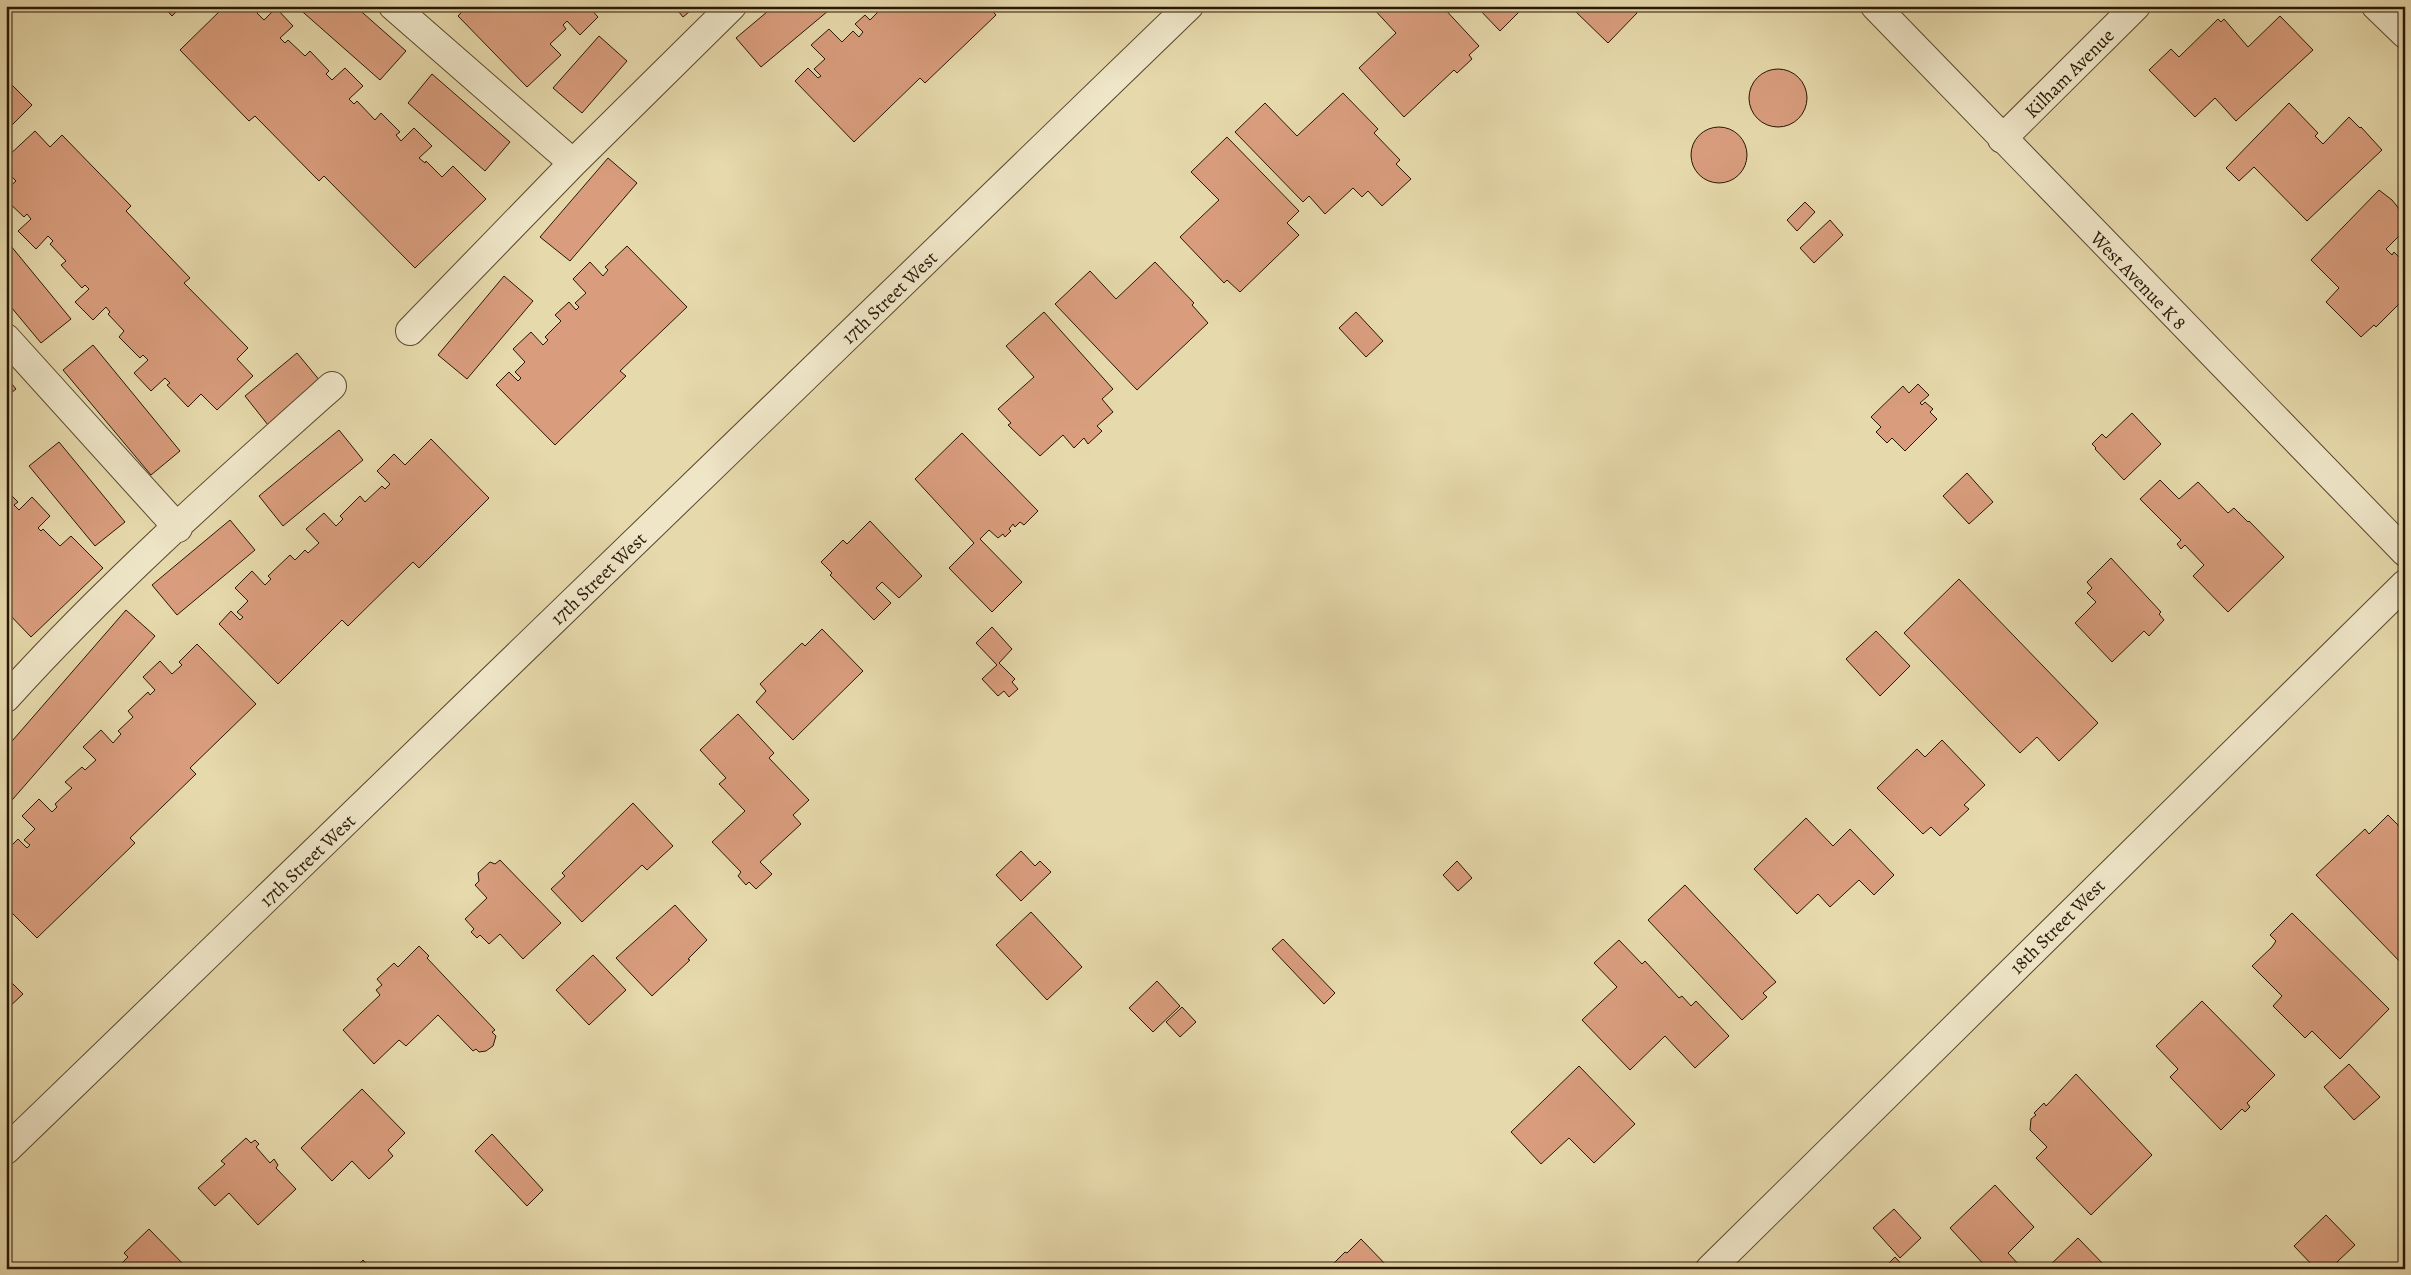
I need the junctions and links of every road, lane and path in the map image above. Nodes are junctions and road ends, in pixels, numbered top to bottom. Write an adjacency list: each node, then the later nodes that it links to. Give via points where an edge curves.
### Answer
1 (393, 6): 9 (street)
2 (732, 6): 9 (street)
3 (1189, 6): 17 (street, 17th Street West)
4 (1874, 6): 8 (street, West Avenue K 8)
5 (2136, 6): 8 (street, Kilham Avenue)
6 (2376, 6): 7 (street)
7 (2405, 34)
8 (2002, 139): 14 (street, West Avenue K 8)
9 (573, 163): 10 (street)
10 (410, 331)
11 (6, 338): 13 (street)
12 (332, 386): 13 (street)
13 (178, 528): 16 (street, via 51,649)
14 (2405, 552)
15 (2405, 584): 18 (street, 18th Street West)
16 (6, 698)
17 (6, 1150)
18 (1710, 1269)

